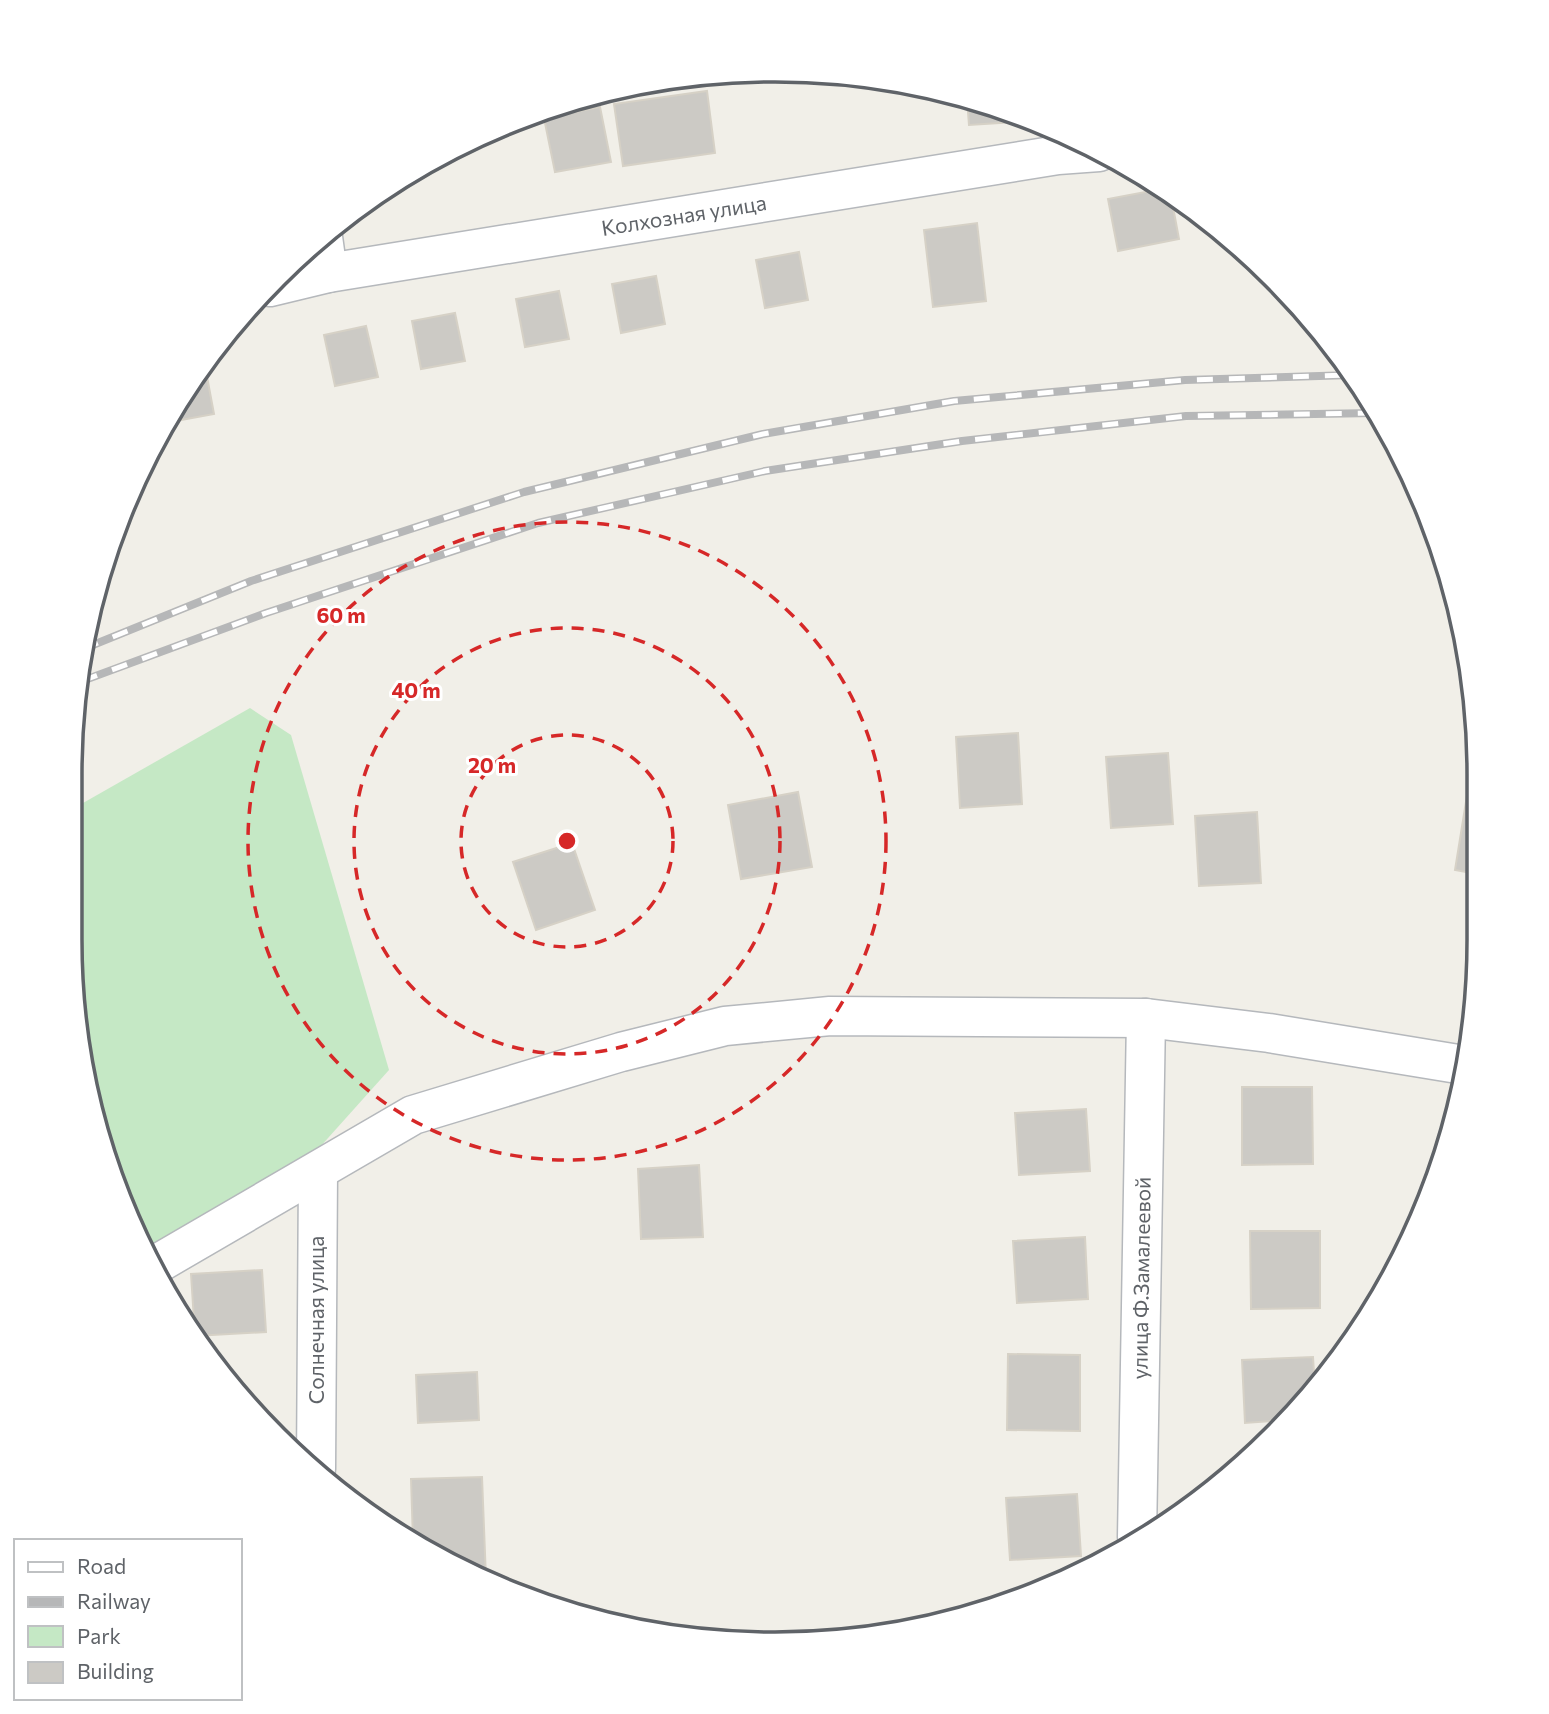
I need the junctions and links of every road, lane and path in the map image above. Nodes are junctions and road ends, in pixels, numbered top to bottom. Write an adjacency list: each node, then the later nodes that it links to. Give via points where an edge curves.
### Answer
1 (1057, 144): 2 (street, Колхозная улица)
2 (326, 255): 3 (street, Колхозная улица)
3 (303, 268)
4 (1146, 1018): 5 (street); 6 (street, via 830,1016 725,1026 621,1052 413,1115); 9 (street, улица Ф.Замалеевой)
5 (1455, 1064)
6 (318, 1172): 7 (street); 8 (street, Солнечная улица)
7 (162, 1261)
8 (316, 1458)
9 (1138, 1528)

